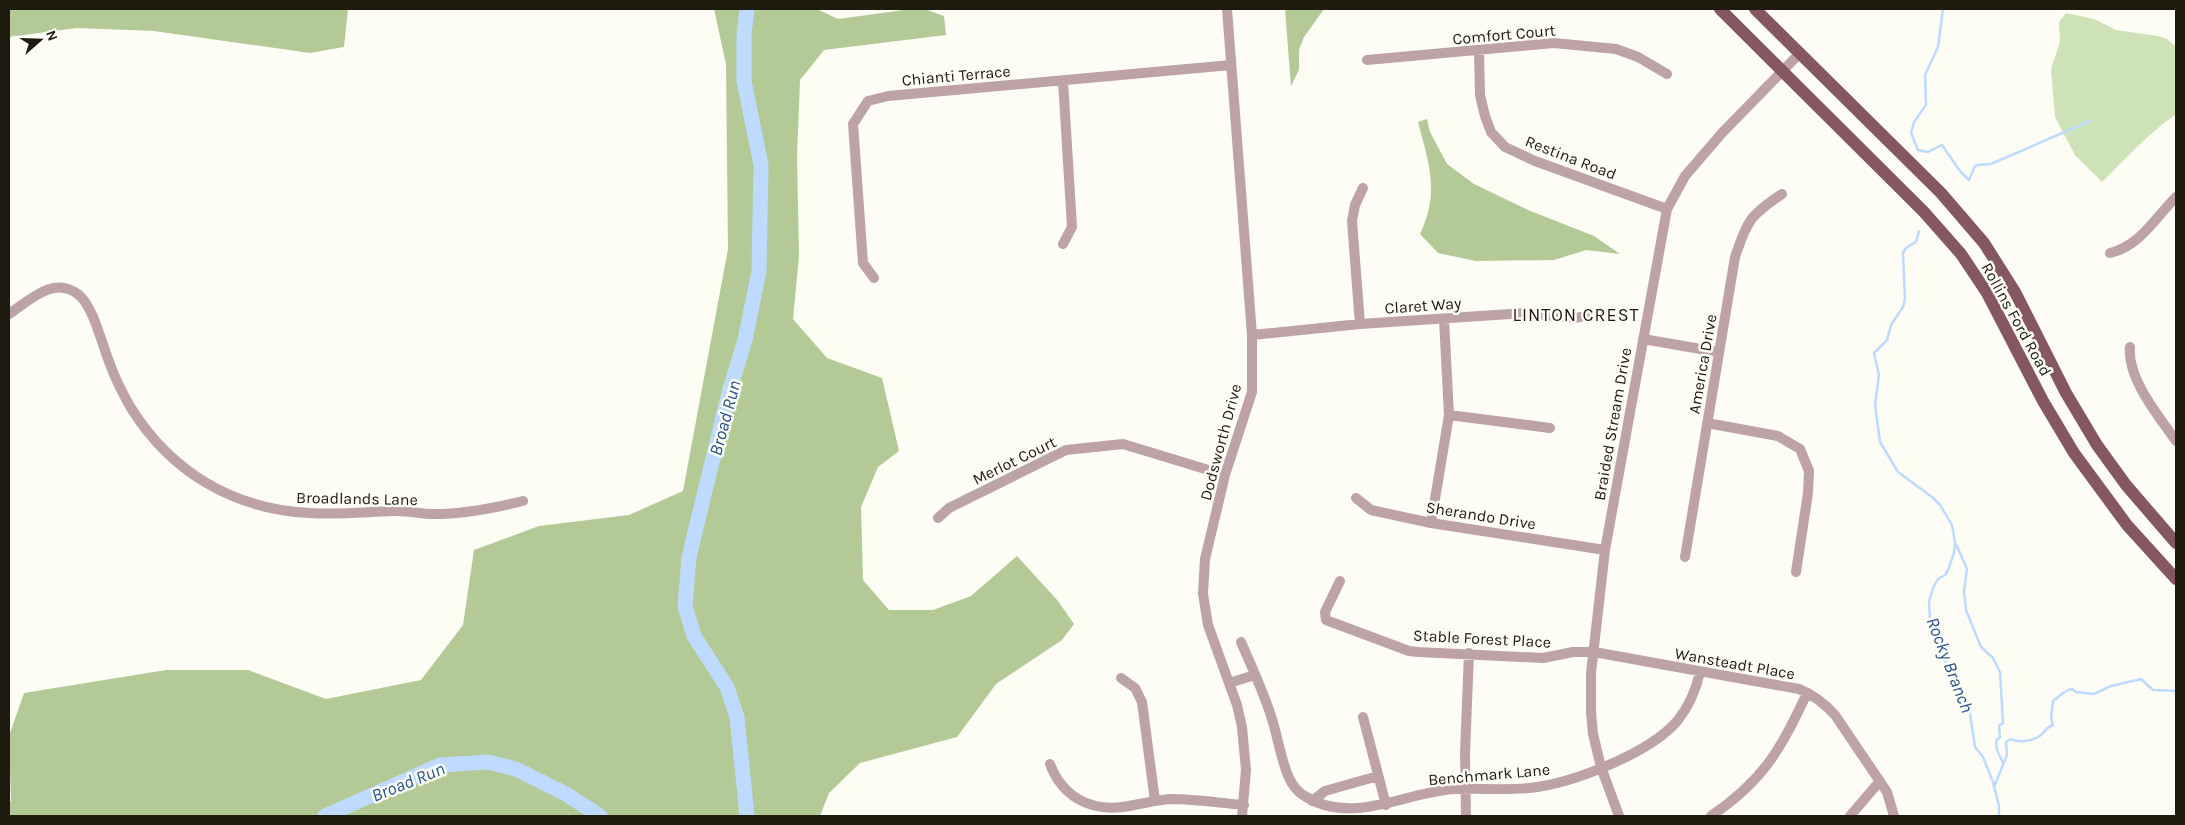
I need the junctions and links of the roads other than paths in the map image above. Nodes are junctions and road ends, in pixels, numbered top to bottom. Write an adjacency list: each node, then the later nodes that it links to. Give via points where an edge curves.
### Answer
1 (1227, 9): 7 (street, Dodsworth Drive)
2 (1720, 9): 8 (main road, Rollins Ford Road)
3 (1755, 9): 5 (main road, Rollins Ford Road)
4 (1479, 51): 6 (street, Comfort Court); 9 (street, Comfort Court, via 1554,43 1616,49 1638,57); 14 (street, Restina Road, via 1484,116 1491,132 1505,147 1535,161)
5 (1800, 53): 8 (street, Braided Stream Drive); 35 (main road, Rollins Ford Road, via 1941,193 1984,243 2015,292 2066,393 2098,445 2131,492)
6 (1367, 60)
7 (1231, 65): 10 (street, Chianti Terrace); 22 (street, Dodsworth Drive)
8 (1782, 71): 14 (street, Braided Stream Drive, via 1685,176); 39 (main road, Rollins Ford Road, via 1931,219 1961,254 1987,293 2074,453 2127,525)
9 (1667, 74)
10 (1063, 81): 15 (street, via 1072,227); 17 (street, Chianti Terrace, via 888,96 868,102 853,124 863,263)
11 (1363, 188): 21 (street, via 1352,221)
12 (1782, 194): 25 (street, America Drive, via 1758,210 1745,227 1735,257)
13 (2176, 196): 16 (street, via 2137,240)
14 (1667, 208): 23 (street, Braided Stream Drive)
15 (1063, 244)
16 (2110, 253)
17 (874, 278)
18 (1596, 313): 20 (street, Claret Way, via 1576,318 1525,313)
19 (9, 314): 32 (street, Broadlands Lane, via 52,287 67,288 80,296 89,308 130,407 152,437 173,460 195,477 244,502 310,514 398,511 432,514 478,511)
20 (1444, 319): 21 (street, Claret Way); 26 (street)
21 (1360, 324): 22 (street, Claret Way)
22 (1252, 335): 30 (street, Dodsworth Drive, via 1252,392)
23 (1643, 339): 25 (street); 36 (street, Braided Stream Drive)
24 (2130, 347): 29 (street, via 2133,373)
25 (1718, 352): 27 (street, America Drive)
26 (1449, 415): 28 (street); 34 (street)
27 (1707, 424): 37 (street, America Drive); 38 (street, via 1778,436 1800,449 1810,471)
28 (1550, 428)
29 (2176, 441)
30 (1226, 475): 33 (street, Merlot Court, via 1123,444 1066,450 950,508); 47 (street, Dodsworth Drive, via 1203,575 1208,625)
31 (1356, 498): 34 (street, Sherando Drive, via 1371,510)
32 (523, 501)
33 (938, 518)
34 (1431, 523): 36 (street, Sherando Drive)
35 (2176, 543)
36 (1605, 550): 42 (street, Braided Stream Drive)
37 (1684, 556)
38 (1796, 572)
39 (2176, 579)
40 (1340, 580): 43 (street, Stable Forest Place, via 1324,616 1330,622 1409,651)
41 (1242, 642): 45 (street, Benchmark Lane)
42 (1594, 652): 43 (street, Stable Forest Place, via 1543,658); 44 (street, Wansteadt Place); 51 (street, Braided Stream Drive, via 1591,712)
43 (1469, 654): 54 (street)
44 (1700, 672): 48 (street, Wansteadt Place); 51 (street, Benchmark Lane, via 1692,697 1670,729 1638,750)
45 (1255, 675): 47 (street); 56 (street, Benchmark Lane, via 1290,780 1302,795)
46 (1121, 678): 55 (street, via 1135,688 1142,702)
47 (1229, 683): 57 (street, Dodsworth Drive, via 1245,749)
48 (1807, 692): 53 (street, Wansteadt Place, via 1835,715); 62 (street, via 1789,732 1767,767 1740,795)
49 (1363, 717): 52 (street)
50 (1050, 764): 55 (street, via 1068,794 1087,804 1112,808)
51 (1601, 767): 54 (street, Benchmark Lane, via 1531,788); 61 (street, Braided Stream Drive)
52 (1378, 776): 56 (street, via 1325,791); 58 (street)
53 (1880, 781): 63 (street); 64 (street, Wansteadt Place, via 1891,801)
54 (1465, 789): 58 (street, Benchmark Lane, via 1429,793); 60 (street)
55 (1155, 801): 57 (street, via 1184,799)
56 (1312, 801): 58 (street, Benchmark Lane, via 1351,811)
57 (1244, 805): 59 (street, Dodsworth Drive)
58 (1386, 805)
59 (1242, 816)
60 (1466, 816)
61 (1619, 816)
62 (1711, 816)
63 (1850, 816)
64 (1894, 816)

